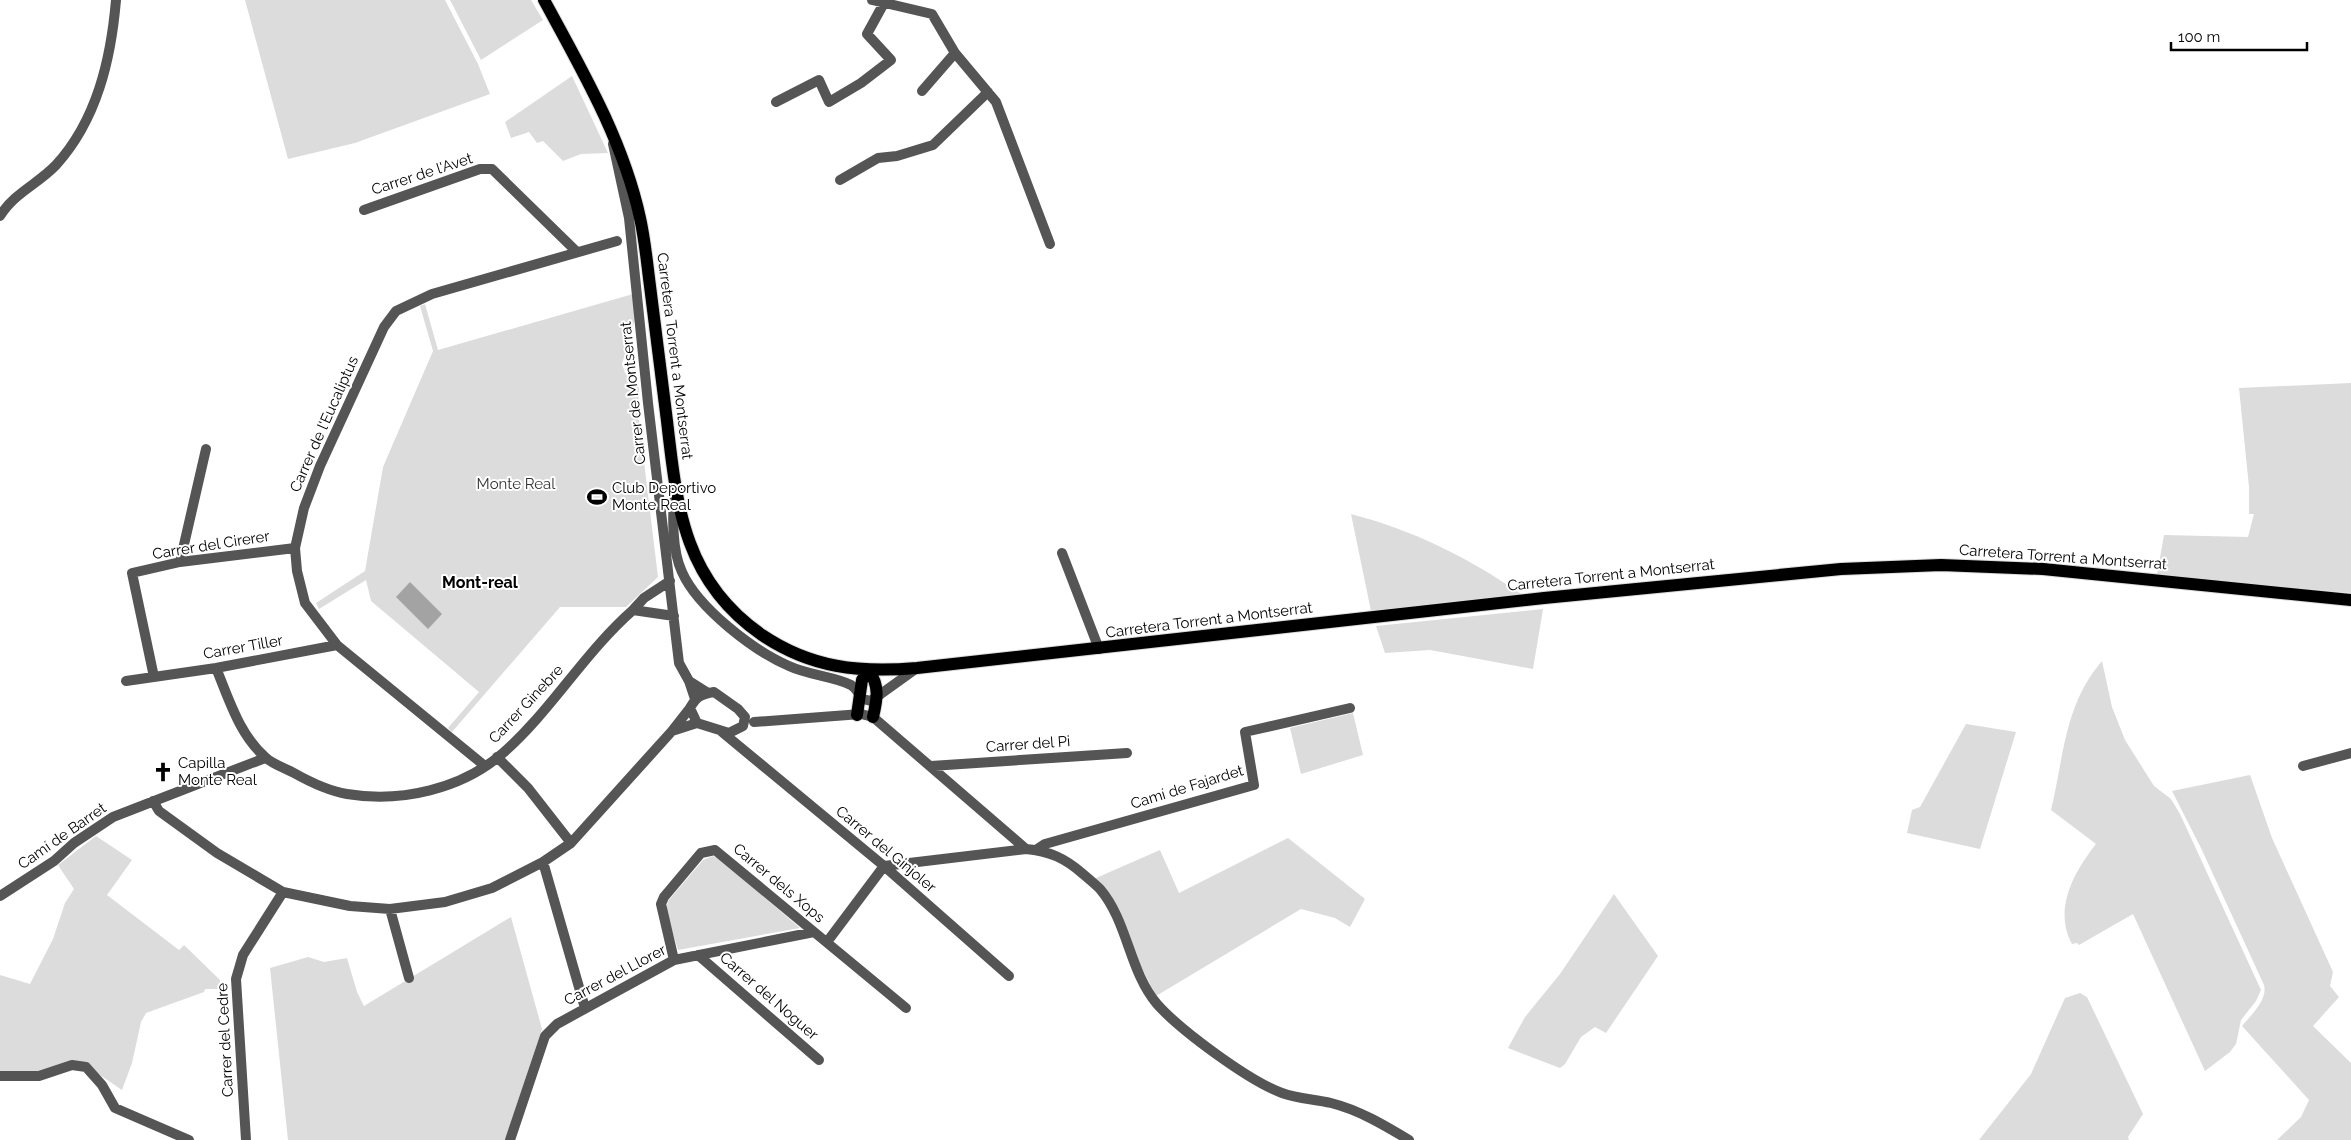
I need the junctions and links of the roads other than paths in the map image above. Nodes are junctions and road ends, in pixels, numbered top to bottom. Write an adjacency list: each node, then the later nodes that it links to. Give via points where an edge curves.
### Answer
1 (116, 0): 12 (street, via 106,67 80,132 54,167 14,198)
2 (544, 0): 9 (main road, Carretera Torrent a Montserrat)
3 (872, 0): 4 (street)
4 (884, 3): 5 (street, via 932,14); 8 (street, via 867,34 891,60 829,102 819,80)
5 (956, 53): 6 (street); 7 (street)
6 (922, 91)
7 (988, 92): 10 (street, via 933,145 878,158); 15 (street, via 996,102)
8 (776, 102)
9 (612, 131): 13 (street, Carrer de Montserrat); 19 (main road, Carretera Torrent a Montserrat, via 641,220)
10 (840, 180)
11 (364, 210): 17 (street, Carrer de l'Avet, via 480,170 492,169)
12 (0, 216)
13 (630, 229): 14 (street); 16 (street, Carrer de Montserrat)
14 (617, 241): 16 (street); 17 (street, Carrer de l'Eucaliptus)
15 (1050, 244)
16 (632, 246): 23 (street, Carrer de Montserrat)
17 (578, 252): 20 (street, Carrer de l'Eucaliptus, via 432,294 396,311 384,327 320,466 304,508)
18 (206, 449): 22 (street)
19 (676, 492): 31 (main road, Carretera Torrent a Montserrat, via 686,536 694,554 726,604 748,625 792,652 829,666); 36 (street, via 672,514 678,560 692,590 727,627 753,647 789,666 853,686)
20 (294, 548): 22 (street, Carrer del Cirerer); 27 (street, Carrer de l'Eucaliptus, via 305,603)
21 (1062, 552): 28 (street)
22 (180, 562): 32 (street, Carrer del Cirerer, via 132,573)
23 (670, 581): 25 (street, Carrer Ginebre); 26 (street, Carrer de Montserrat)
24 (2351, 600): 28 (main road, Carretera Torrent a Montserrat, via 2043,569 1894,565 1525,600)
25 (632, 610): 26 (street); 49 (street, Carrer Ginebre, via 531,726)
26 (674, 616): 34 (street, Carrer de Montserrat, via 679,664)
27 (337, 645): 29 (street, Carrer Tiller); 50 (street, Carrer de l'Eucaliptus)
28 (1099, 649): 30 (main road, Carretera Torrent a Montserrat)
29 (216, 668): 32 (street, Carrer Tiller); 48 (street, Carrer Ginebre, via 244,734)
30 (917, 668): 31 (main road, Carretera Torrent a Montserrat); 37 (street)
31 (869, 671): 36 (main road, via 862,680); 37 (main road, via 874,678)
32 (154, 677): 33 (street, Carrer Tiller)
33 (126, 681)
34 (688, 681): 35 (street); 38 (street, Carrer de Montserrat)
35 (708, 693): 38 (street); 42 (street, via 714,692 738,708)
36 (859, 695): 37 (street, via 871,700); 40 (main road)
37 (877, 696): 40 (main road)
38 (692, 704): 41 (street, Carrer de Montserrat); 43 (street)
39 (1350, 708): 55 (street, Camí de Fajardet, via 1245,732 1254,785)
40 (863, 715): 42 (street); 51 (street)
41 (697, 723): 43 (street); 44 (street)
42 (744, 724): 44 (street, via 729,733); 45 (street)
43 (672, 731): 54 (street)
44 (722, 732): 45 (street, Carrer del Ginjoler)
45 (740, 748): 57 (street, Carrer del Ginjoler)
46 (1127, 753): 51 (street, Carrer del Pi)
47 (2351, 753): 52 (street)
48 (265, 758): 50 (street, Carrer Ginebre, via 313,783 346,794 384,796 452,784); 53 (street, Camí de Barret)
49 (497, 758): 50 (street, Carrer Ginebre); 54 (street, via 528,788)
50 (485, 766)
51 (931, 766): 55 (street)
52 (2303, 766)
53 (148, 803): 58 (street, via 217,853); 59 (street, Camí de Barret, via 113,817)
54 (571, 843): 56 (street)
55 (1031, 849): 57 (street); 74 (street, via 1060,857 1100,889 1114,912 1149,993 1177,1024 1227,1060 1282,1093 1358,1112)
56 (543, 862): 60 (street, via 492,888 445,902); 67 (street)
57 (884, 866): 62 (street); 65 (street, Carrer del Ginjoler)
58 (283, 892): 60 (street, via 350,906); 72 (street, Carrer del Cedre, via 242,955 236,978)
59 (0, 896)
60 (390, 909): 66 (street)
61 (814, 932): 62 (street, Carrer dels Xops); 63 (street, Carrer del Llorer); 64 (street, Carrer dels Xops, via 719,852 710,849 701,852 661,904)
62 (827, 942): 68 (street, Carrer dels Xops)
63 (698, 955): 64 (street, Carrer del Llorer); 69 (street, Carrer del Noguer)
64 (674, 960): 67 (street, Carrer del Llorer)
65 (1010, 976)
66 (410, 978)
67 (585, 1008): 73 (street, Carrer del Llorer, via 557,1024 545,1036)
68 (906, 1008)
69 (819, 1060)
70 (0, 1076): 71 (street, via 40,1076 72,1065 86,1067 102,1085 115,1108)
71 (189, 1140)
72 (246, 1140)
73 (510, 1140)
74 (1409, 1140)

